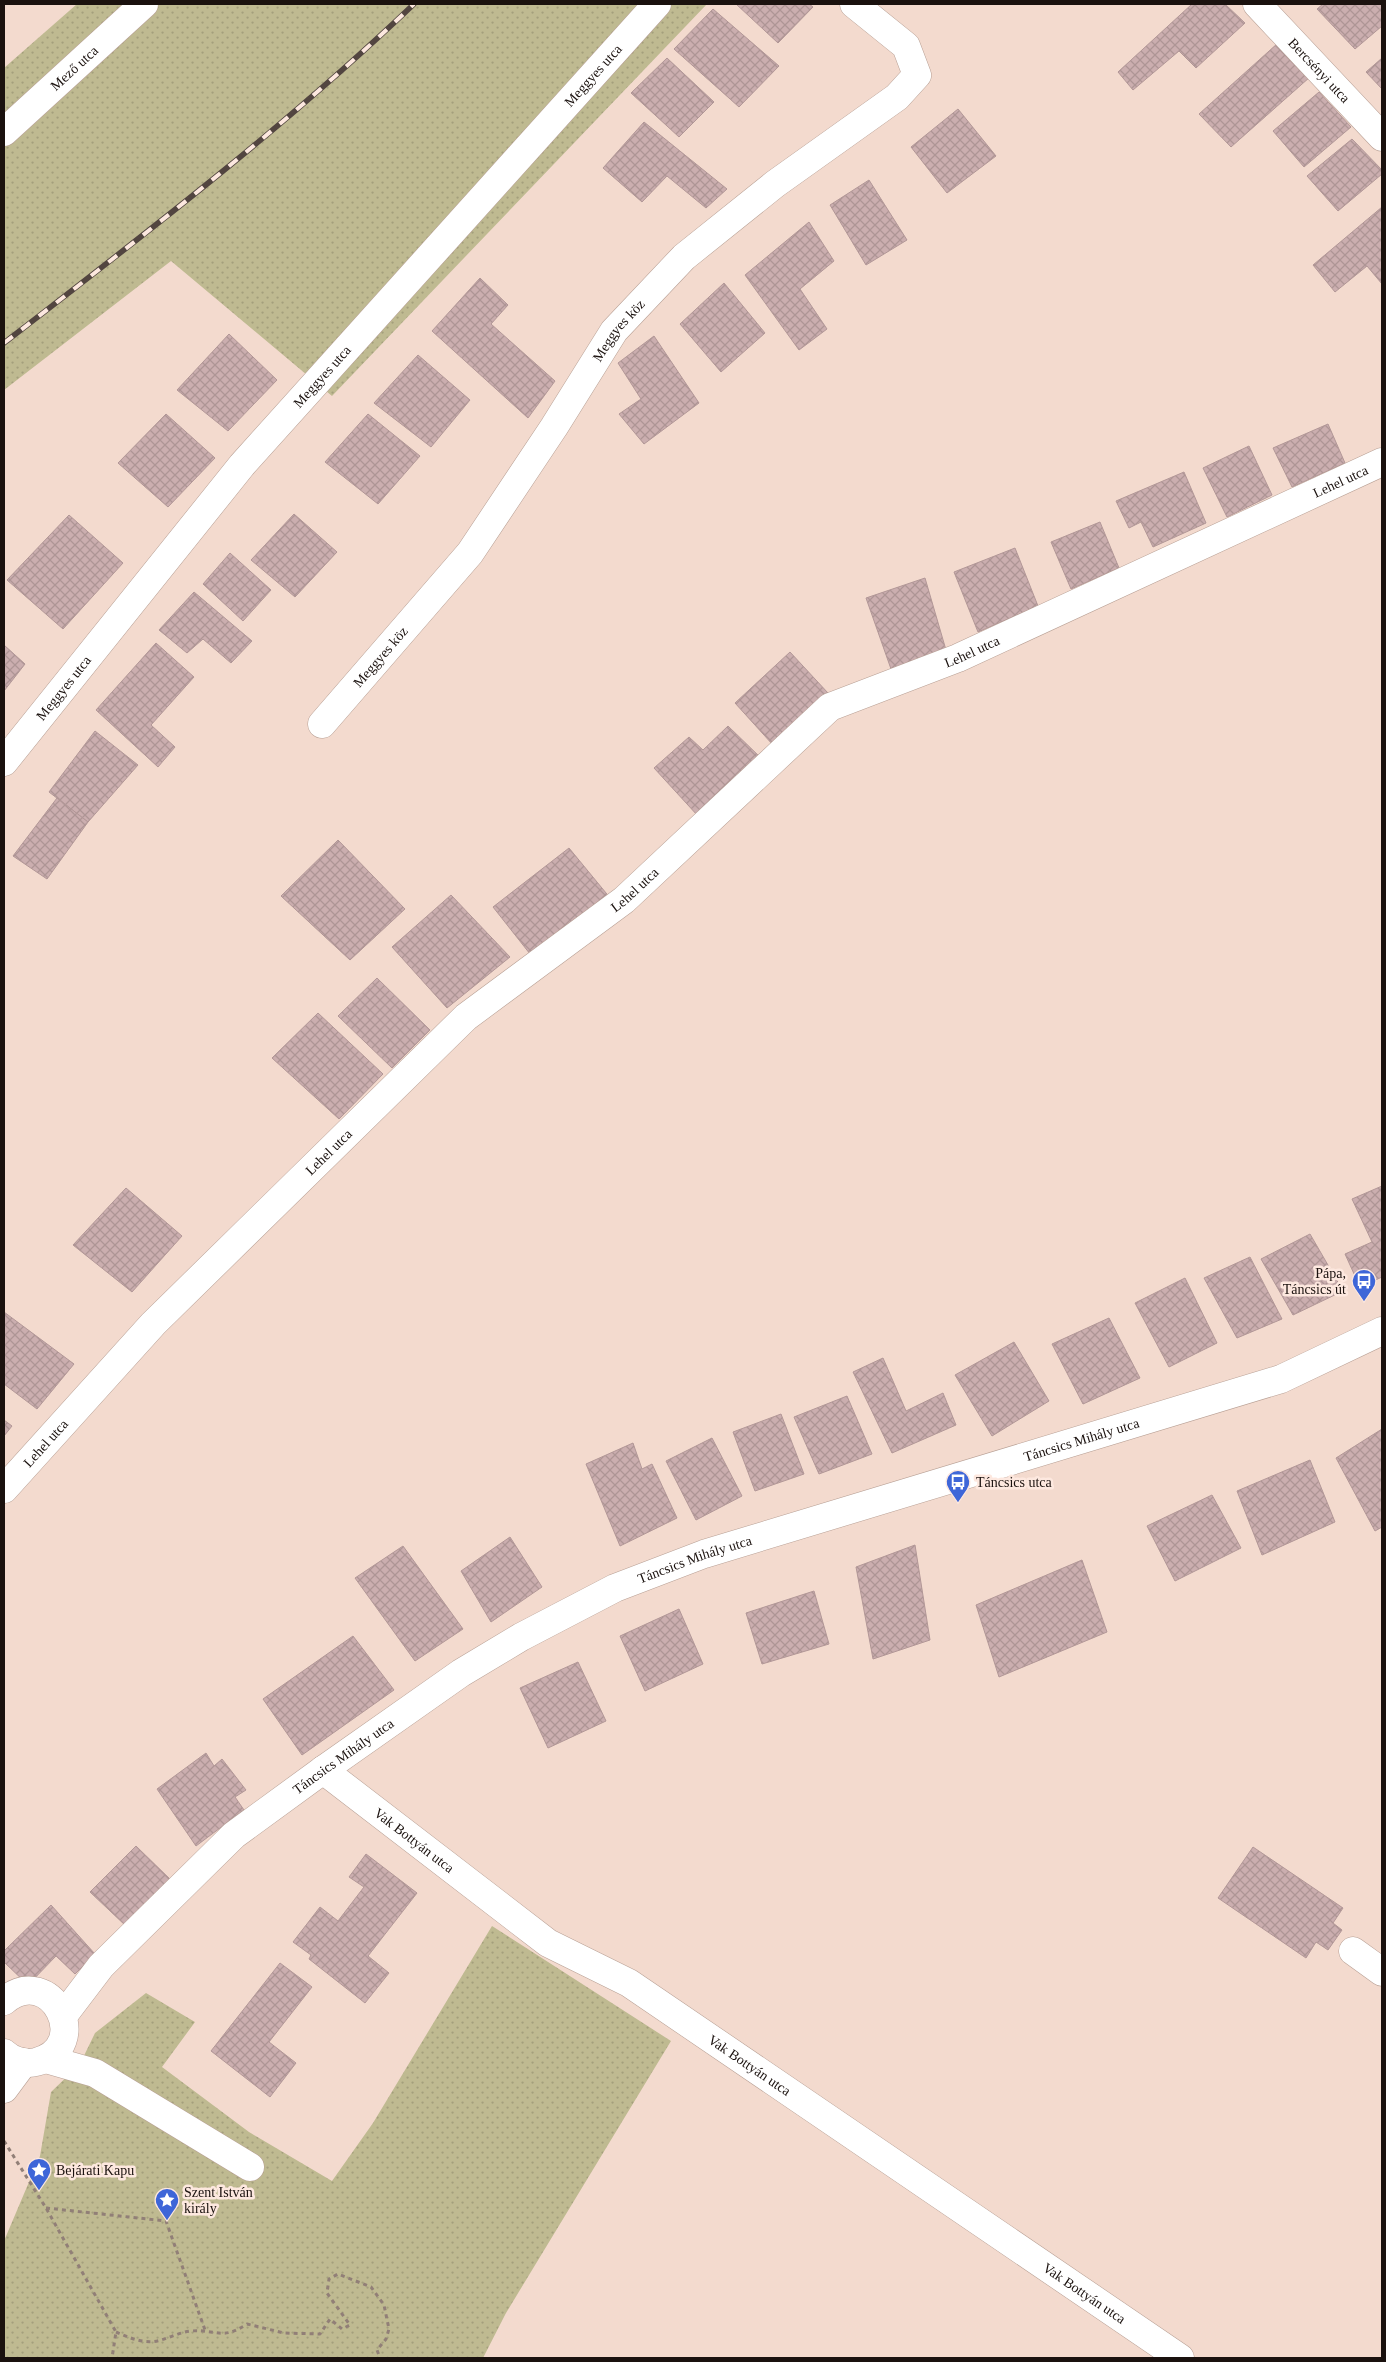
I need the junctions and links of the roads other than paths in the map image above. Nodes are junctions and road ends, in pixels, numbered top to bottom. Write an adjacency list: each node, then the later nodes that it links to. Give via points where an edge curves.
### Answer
1 (144, 4): 5 (street, Mező utca)
2 (657, 4): 9 (street, Meggyes utca, via 242,465)
3 (854, 4): 8 (street, Meggyes köz, via 906,46 917,75 897,97 775,184 684,257 614,331 470,553)
4 (1257, 4): 6 (street, Bercsényi utca)
5 (4, 132)
6 (1382, 137)
7 (1382, 462): 11 (street, Lehel utca, via 958,658 830,707 624,900 466,1017 153,1324)
8 (322, 724)
9 (4, 762)
10 (1382, 1331): 12 (street, Táncsics Mihály utca, via 1281,1379 704,1554 616,1588 460,1673)
11 (4, 1489)
12 (323, 1770): 16 (street, Táncsics Mihály utca, via 234,1835 101,1966); 21 (street, Vak Bottyán utca, via 548,1943 629,1983)
13 (1353, 1951): 14 (street)
14 (1382, 1972)
15 (4, 2001): 16 (street, via 25,1991 39,1992)
16 (57, 2016): 17 (street, via 57,2050); 18 (street)
17 (25, 2058): 18 (street); 19 (street)
18 (95, 2073): 20 (street)
19 (4, 2090)
20 (250, 2167)
21 (1180, 2358)

